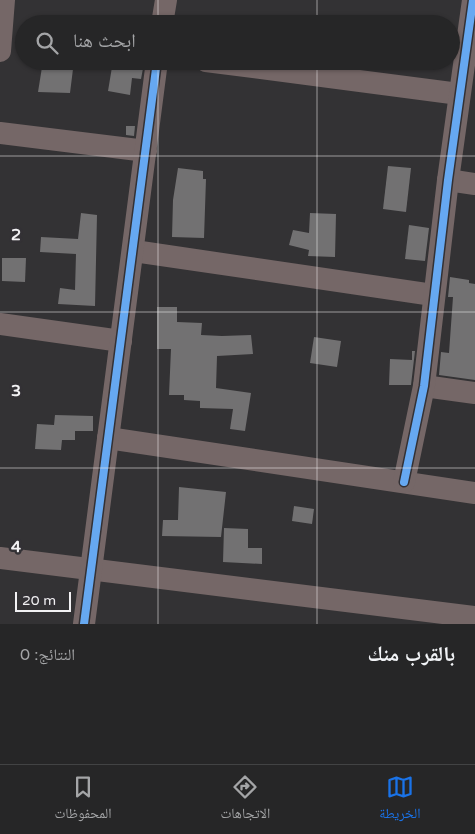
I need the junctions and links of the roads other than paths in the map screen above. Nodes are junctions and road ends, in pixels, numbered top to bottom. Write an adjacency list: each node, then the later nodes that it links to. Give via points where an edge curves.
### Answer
1 (4, 0): 5 (street)
2 (166, 0): 4 (street)
3 (473, 0): 8 (street)
4 (164, 15)
5 (1, 41)
6 (156, 70): 10 (street)
7 (275, 70): 8 (street)
8 (459, 94): 11 (street)
9 (0, 133): 10 (street)
10 (146, 152): 13 (street)
11 (448, 180): 12 (street); 14 (street)
12 (475, 184)
13 (134, 251): 14 (street); 16 (street)
14 (433, 295): 17 (street)
15 (0, 324): 16 (street)
16 (121, 342): 19 (street)
17 (424, 386): 18 (street); 20 (street)
18 (475, 393)
19 (108, 438): 20 (street); 23 (street)
20 (404, 482): 21 (street)
21 (475, 493)
22 (0, 558): 23 (street)
23 (91, 570): 24 (street); 26 (street)
24 (414, 617): 25 (street)
25 (475, 617)
26 (84, 624)

